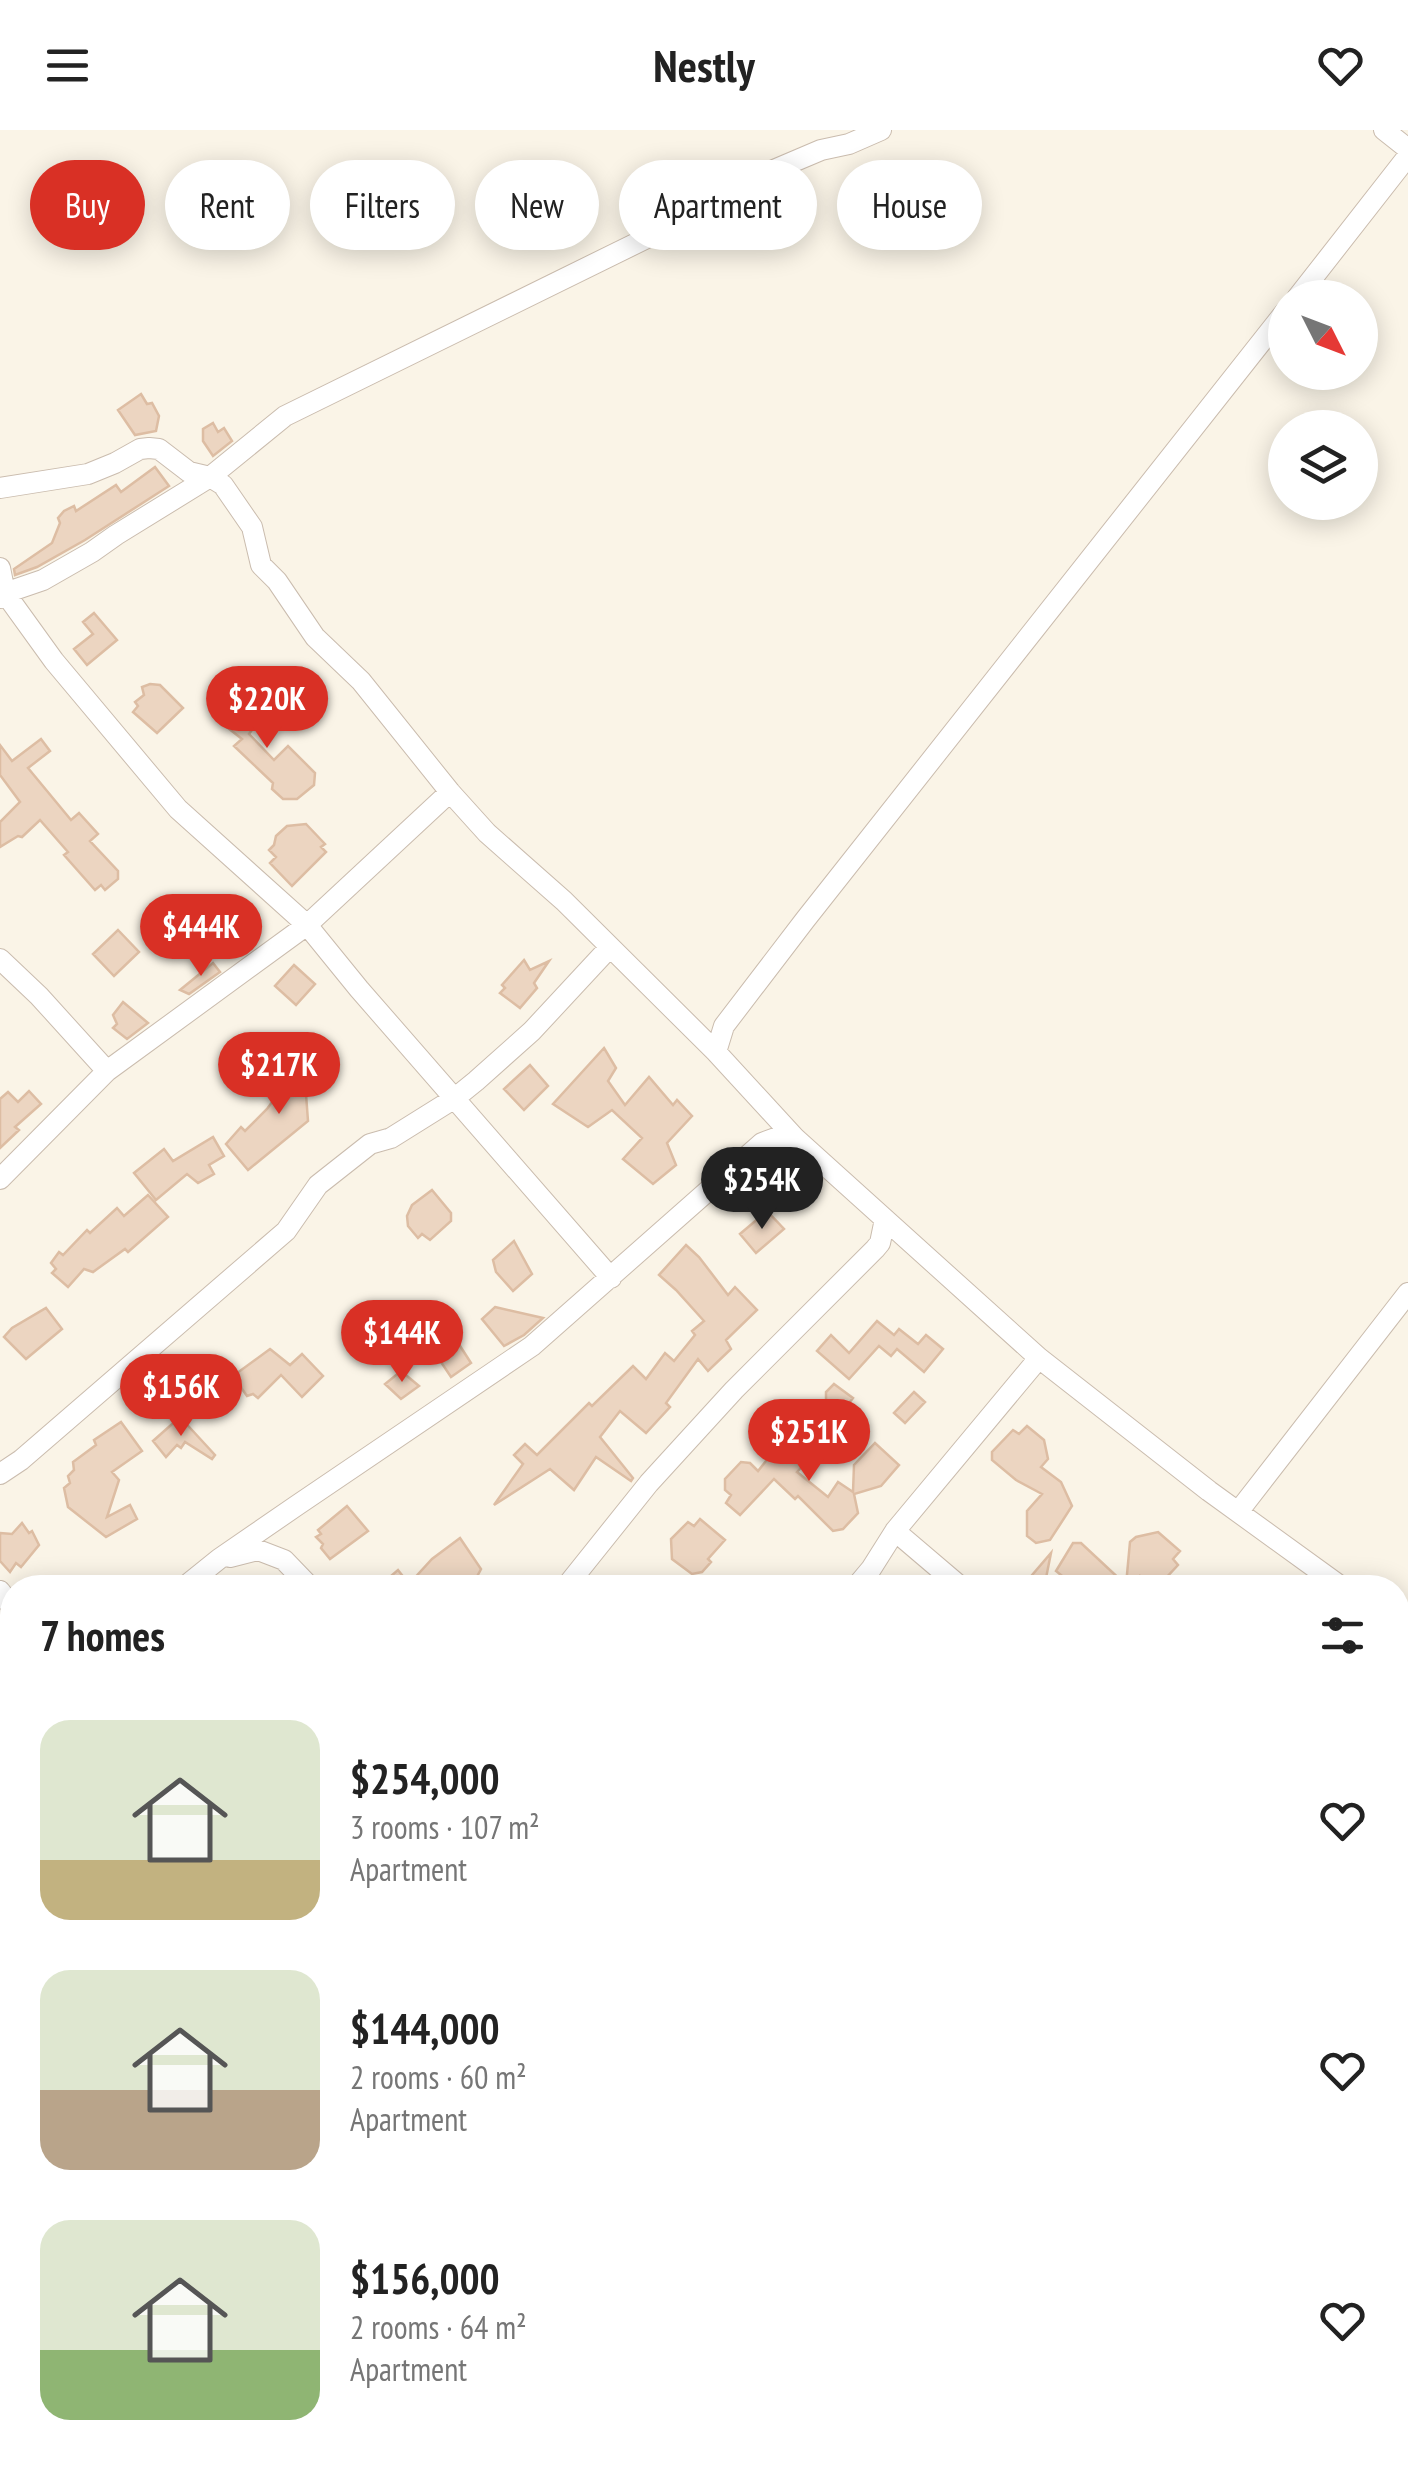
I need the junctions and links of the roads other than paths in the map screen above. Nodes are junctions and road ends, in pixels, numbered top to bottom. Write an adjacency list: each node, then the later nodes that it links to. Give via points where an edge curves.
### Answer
1 (881, 130): 6 (street, via 729,189 657,233 285,416)
2 (1384, 130): 3 (street)
3 (1408, 152): 4 (street)
4 (1311, 280)
5 (1268, 334): 14 (street, via 793,935 724,1026)
6 (210, 478): 7 (street, via 148,448 88,474); 9 (street, via 62,570); 10 (street, via 232,495 252,528 261,565 315,637 360,681)
7 (0, 488)
8 (0, 568): 9 (street)
9 (3, 596): 11 (street, via 178,809)
10 (450, 792): 11 (street); 12 (street)
11 (307, 925): 15 (street); 16 (street)
12 (610, 947): 14 (street); 16 (street, via 532,1031)
13 (0, 959): 15 (street)
14 (716, 1052): 17 (street)
15 (107, 1071): 18 (street)
16 (454, 1098): 20 (street); 23 (street, via 370,1144 318,1184 286,1231)
17 (795, 1138): 19 (street); 20 (street, via 762,1143)
18 (0, 1179)
19 (885, 1219): 22 (street); 29 (street, via 875,1249 734,1390)
20 (612, 1278): 26 (street, via 502,1368)
21 (1408, 1293): 24 (street)
22 (1039, 1358): 24 (street); 25 (street)
23 (0, 1474)
24 (1238, 1512): 32 (street)
25 (895, 1531): 30 (street); 31 (street)
26 (218, 1560): 27 (street); 28 (street, via 258,1550 284,1560)
27 (199, 1575)
28 (298, 1575)
29 (575, 1575)
30 (866, 1575)
31 (947, 1575)
32 (1324, 1575)

